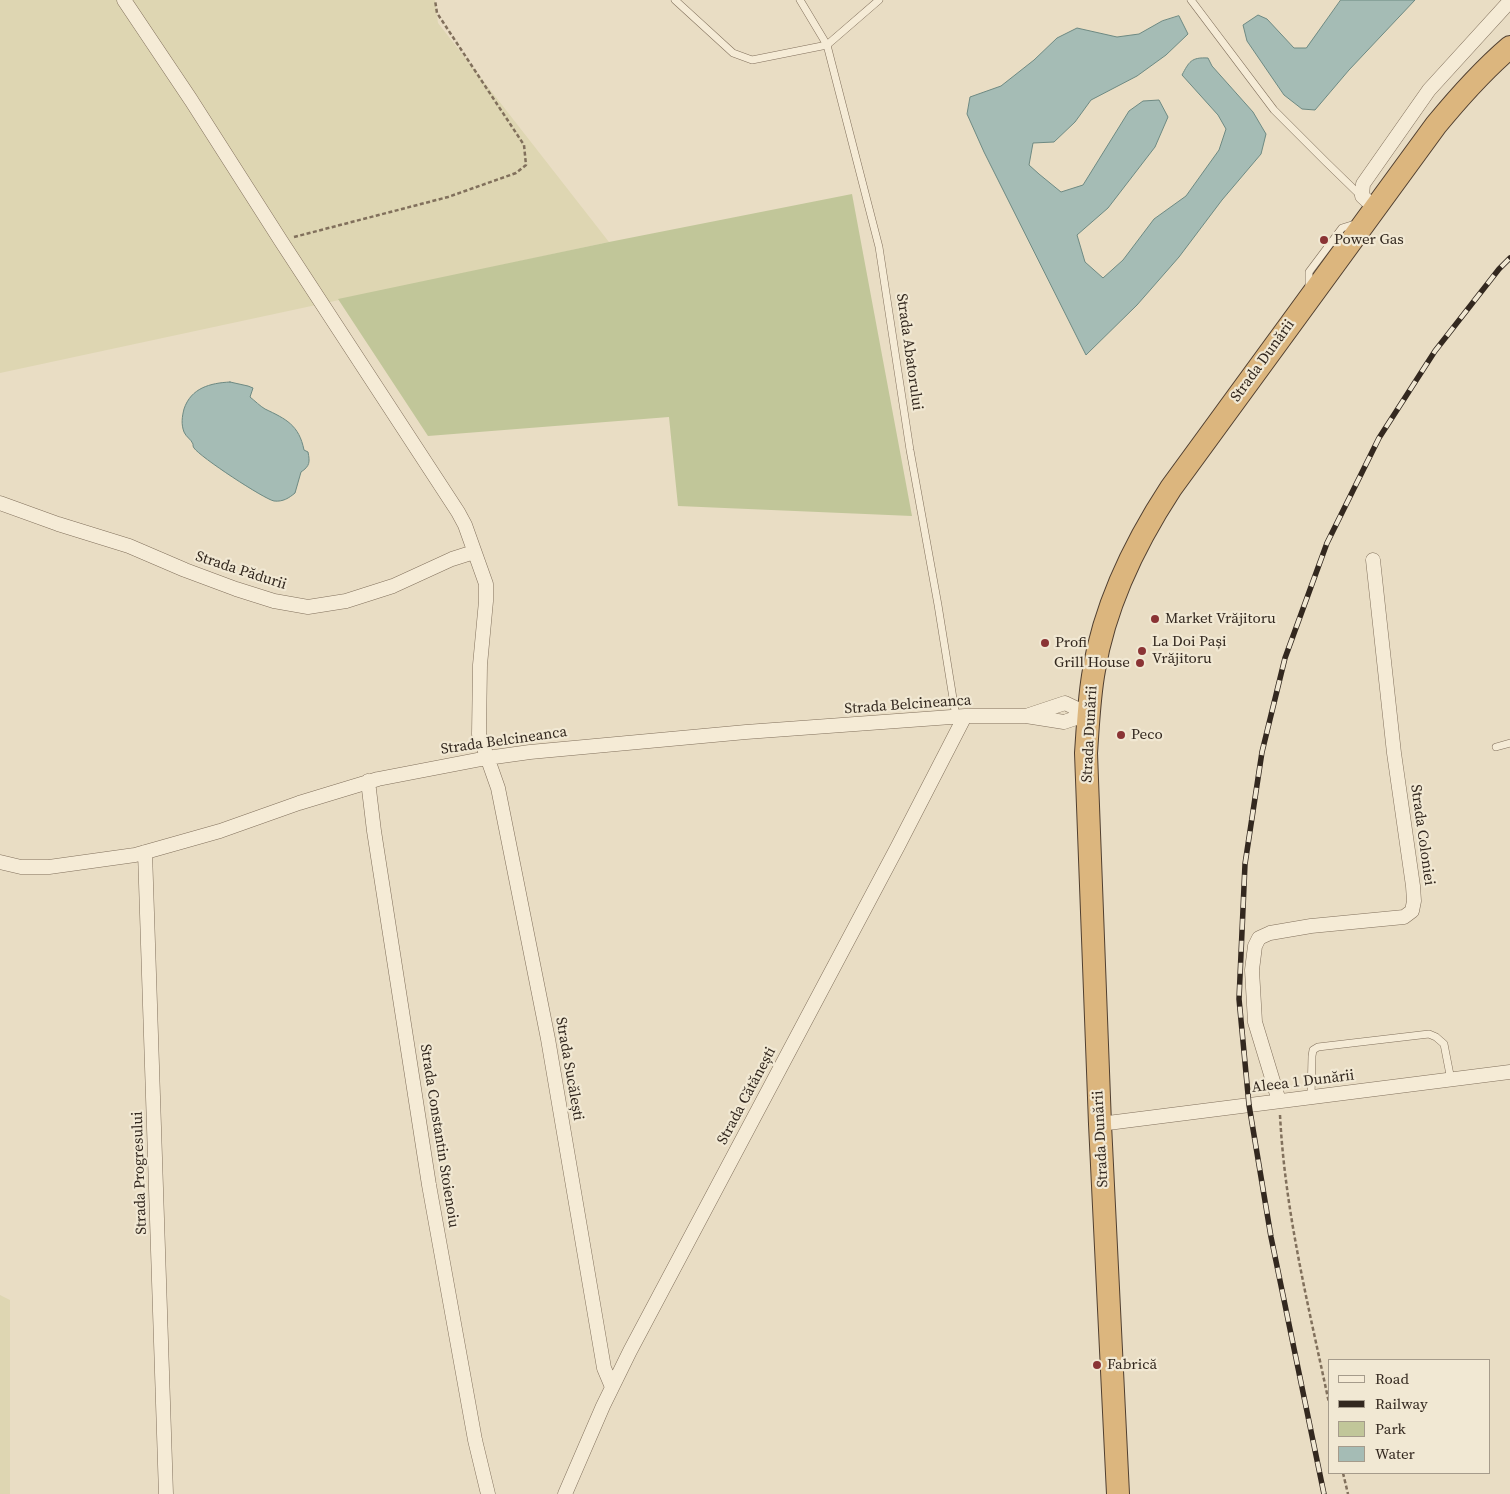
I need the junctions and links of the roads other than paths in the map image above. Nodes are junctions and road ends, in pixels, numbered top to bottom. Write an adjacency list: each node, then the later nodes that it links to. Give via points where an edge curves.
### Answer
1 (124, 0): 11 (street, Strada Sucălești, via 458,512)
2 (675, 0): 7 (lane, via 733,53 752,60)
3 (800, 0): 7 (lane, Strada Abatorului)
4 (879, 0): 7 (lane)
5 (1191, 0): 9 (lane, via 1274,110)
6 (1510, 1): 9 (street, via 1429,90 1363,184)
7 (827, 45): 14 (lane, Strada Abatorului, via 879,246 910,450)
8 (1510, 47): 9 (highway, Strada Dunării, via 1462,93)
9 (1367, 208): 13 (highway, Strada Dunării, via 1309,298 1149,521 1114,596 1102,633)
10 (0, 503): 11 (street, Strada Pădurii, via 129,546 236,589 308,607 346,601 392,586)
11 (474, 552): 17 (street, Strada Sucălești, via 486,584 478,719)
12 (1373, 560): 24 (street, Strada Coloniei, via 1414,901 1412,911 1404,917 1312,926 1259,938 1252,970 1255,1022)
13 (1088, 714): 14 (street, Strada Belcineanca, via 1064,722 1026,716); 25 (highway, Strada Dunării, via 1086,762)
14 (960, 717): 17 (street, Strada Belcineanca, via 746,732); 26 (street, Strada Cătănești)
15 (1510, 743): 16 (lane)
16 (1496, 747)
17 (487, 758): 18 (street, Strada Belcineanca); 26 (street, Strada Sucălești, via 498,788 548,1039 604,1368)
18 (368, 782): 19 (street, Strada Belcineanca); 28 (street, Strada Constantin Stoienoiu, via 429,1185 474,1440)
19 (145, 852): 20 (street, Strada Belcineanca, via 49,867 21,867); 27 (street, Strada Progresului)
20 (0, 862)
21 (1510, 1072): 22 (street, Aleea 1 Dunării)
22 (1451, 1080): 23 (street, Aleea 1 Dunării); 23 (lane, via 1444,1044 1429,1034 1318,1047 1313,1050)
23 (1311, 1097): 24 (street, Aleea 1 Dunării)
24 (1279, 1101): 25 (street, Aleea 1 Dunării)
25 (1100, 1124): 30 (highway, Strada Dunării)
26 (612, 1387): 29 (street, Strada Cătănești)
27 (166, 1494)
28 (488, 1494)
29 (565, 1494)
30 (1118, 1494)

